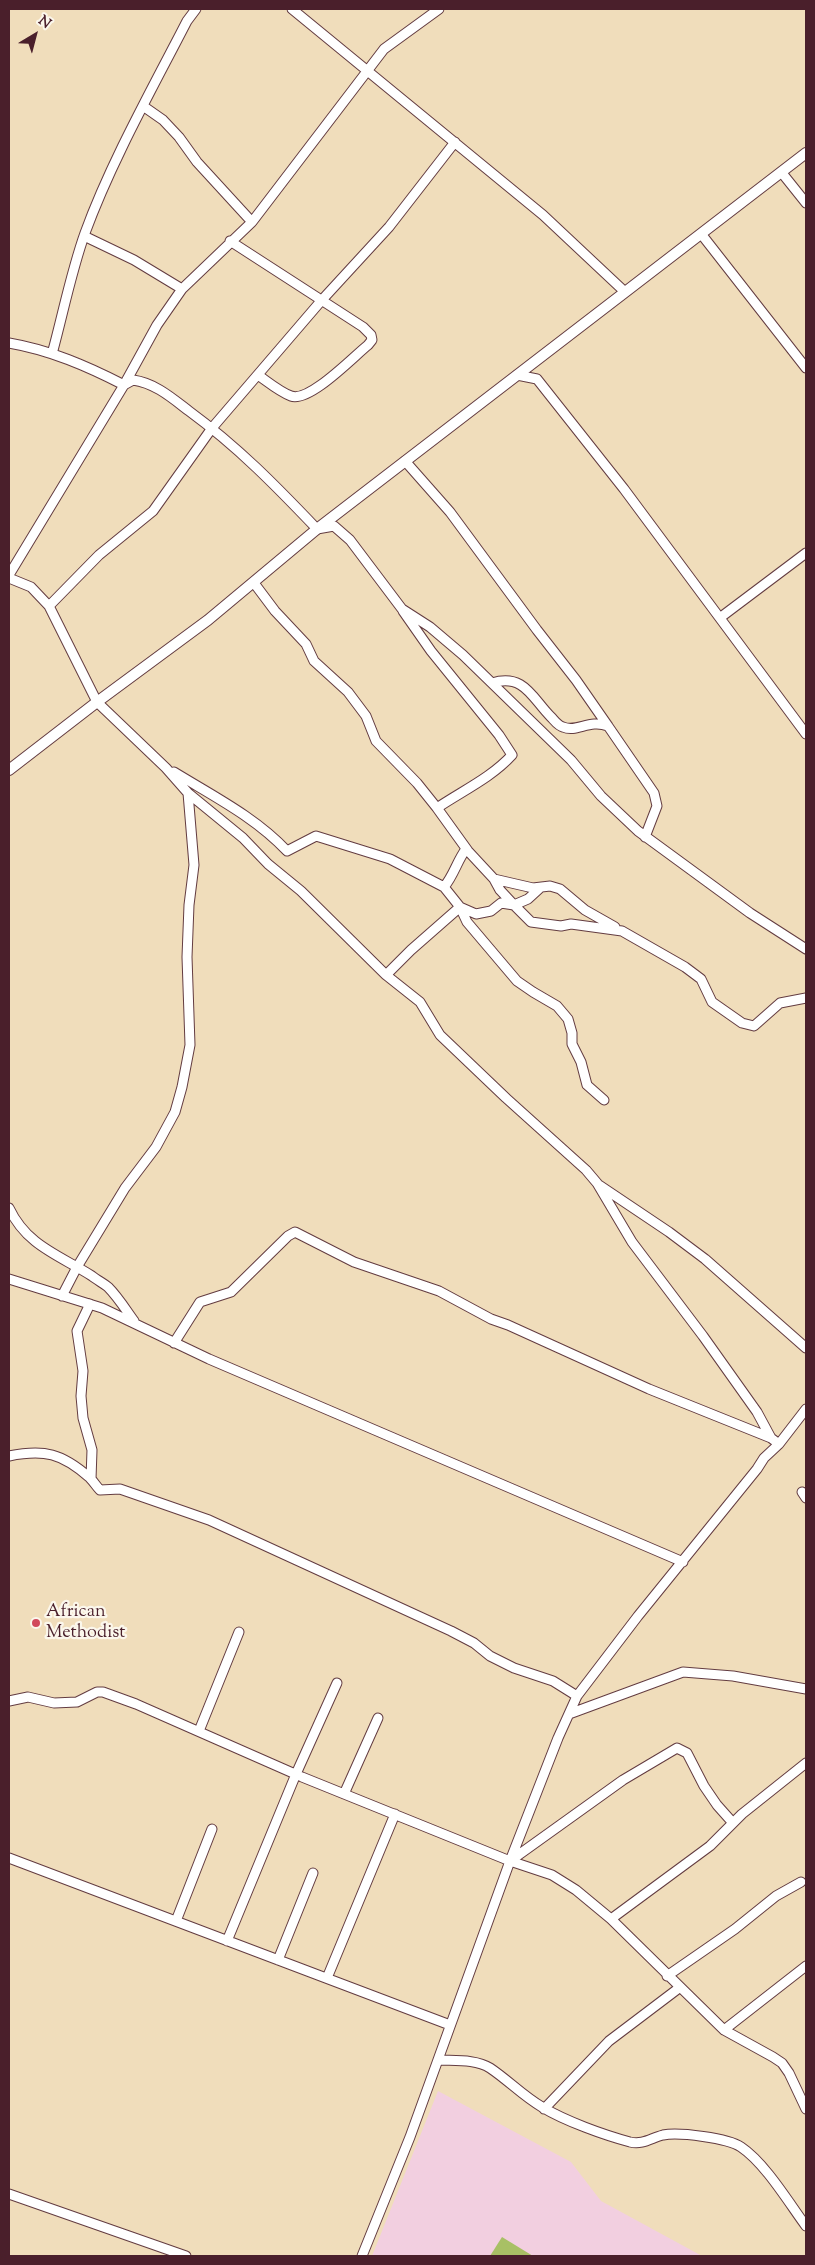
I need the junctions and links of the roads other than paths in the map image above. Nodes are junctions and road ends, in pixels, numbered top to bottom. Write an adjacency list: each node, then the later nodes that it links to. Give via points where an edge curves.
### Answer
1 (196, 9): 5 (street)
2 (292, 9): 4 (street)
3 (440, 9): 4 (street, via 384,50)
4 (367, 71): 6 (street); 10 (street)
5 (143, 106): 10 (street, via 179,137 197,162); 12 (street)
6 (455, 142): 15 (street, via 543,215); 16 (street, via 389,226)
7 (806, 153): 8 (street)
8 (782, 173): 9 (street); 11 (street)
9 (806, 203)
10 (252, 222): 13 (street)
11 (702, 235): 15 (street); 19 (street)
12 (84, 236): 14 (street, via 134,260); 18 (street)
13 (230, 241): 14 (street); 16 (street)
14 (182, 289): 22 (street, via 157,325)
15 (625, 292): 21 (street)
16 (321, 301): 20 (street); 20 (street, via 363,327 372,340 313,392 300,397 292,397)
17 (9, 343): 18 (street)
18 (52, 354): 22 (street, via 89,367)
19 (806, 368)
20 (258, 375): 23 (street)
21 (517, 375): 24 (street); 31 (street, via 537,379)
22 (124, 385): 23 (street, via 133,380 158,388); 27 (street)
23 (212, 428): 25 (street, via 246,456); 29 (street, via 153,511 98,555)
24 (406, 461): 25 (street); 34 (street, via 461,526)
25 (317, 529): 28 (street); 30 (street, via 334,526 350,540)
26 (806, 553): 31 (street)
27 (9, 577): 29 (street, via 31,587)
28 (254, 583): 33 (street); 39 (street, via 306,644 314,661 348,692 366,716 376,741)
29 (49, 606): 33 (street)
30 (402, 609): 32 (street, via 430,627); 39 (street, via 512,755 478,783)
31 (721, 617): 35 (street)
32 (492, 683): 34 (street, via 502,680 522,685 561,727 573,729 599,723); 40 (street)
33 (97, 702): 36 (street); 37 (street)
34 (608, 726): 40 (street, via 654,792 657,806)
35 (806, 733)
36 (166, 768): 38 (street); 43 (street, via 244,815 272,835 287,851 316,836 390,859)
37 (9, 770)
38 (188, 793): 49 (street, via 301,891); 54 (street, via 194,865 189,905 190,1045 182,1087 175,1112 156,1147 125,1188)
39 (437, 808): 41 (street)
40 (645, 837): 48 (street)
41 (466, 849): 42 (street); 43 (street)
42 (494, 879): 44 (street); 45 (street)
43 (444, 887): 46 (street)
44 (540, 888): 45 (street, via 528,899); 47 (street, via 560,889 586,910)
45 (514, 905): 46 (street, via 501,904 491,912 476,914); 47 (street, via 531,922)
46 (460, 907): 49 (street); 51 (street, via 468,922 517,980 557,1006 568,1019 572,1044 587,1085)
47 (622, 931): 50 (street, via 701,979 712,1002 742,1023 754,1026 780,1004)
48 (806, 950)
49 (386, 975): 52 (street, via 420,1002 440,1035)
50 (806, 998)
51 (604, 1100)
52 (597, 1183): 60 (street, via 705,1259); 62 (street, via 632,1242 757,1412)
53 (9, 1208): 54 (street, via 32,1239 48,1253)
54 (77, 1267): 56 (street); 58 (street, via 107,1287)
55 (9, 1279): 56 (street)
56 (62, 1296): 57 (street)
57 (90, 1304): 58 (street); 65 (street, via 77,1331 83,1370 83,1418 92,1450)
58 (136, 1323): 59 (street)
59 (174, 1343): 62 (street, via 200,1302 232,1292 295,1232 354,1262 439,1291 491,1319 623,1378); 66 (street)
60 (806, 1348)
61 (806, 1409): 63 (street)
62 (771, 1438): 63 (street)
63 (779, 1444): 66 (street, via 764,1458)
64 (9, 1456): 65 (street, via 29,1452 50,1454)
65 (91, 1479): 70 (street, via 100,1490 127,1491 234,1531 451,1631 490,1656 553,1681)
66 (683, 1562): 70 (street)
67 (239, 1632): 74 (street)
68 (337, 1683): 76 (street)
69 (806, 1689): 72 (street, via 733,1676 683,1672)
70 (577, 1696): 72 (street)
71 (9, 1701): 74 (street, via 28,1696 54,1703 77,1702 96,1692 103,1692)
72 (570, 1714): 82 (street)
73 (378, 1718): 77 (street)
74 (199, 1731): 76 (street)
75 (806, 1763): 79 (street)
76 (296, 1774): 77 (street); 87 (street)
77 (344, 1794): 78 (street)
78 (395, 1814): 82 (street); 91 (street)
79 (733, 1823): 82 (street, via 704,1786 687,1753 677,1748 623,1780); 85 (street, via 710,1846)
80 (212, 1829): 86 (street)
81 (9, 1858): 86 (street)
82 (510, 1861): 85 (street, via 552,1875); 93 (street)
83 (313, 1873): 88 (street)
84 (800, 1882): 90 (street)
85 (611, 1919): 90 (street)
86 (176, 1921): 87 (street)
87 (227, 1941): 88 (street)
88 (278, 1960): 91 (street)
89 (806, 1966): 94 (street)
90 (667, 1976): 92 (street)
91 (327, 1978): 93 (street)
92 (679, 1988): 94 (street); 96 (street, via 609,2041)
93 (450, 2025): 95 (street)
94 (724, 2030): 97 (street, via 782,2064)
95 (438, 2060): 96 (street, via 490,2068); 101 (street)
96 (544, 2109): 99 (street, via 632,2142 674,2134 728,2141 755,2159)
97 (806, 2109)
98 (9, 2194): 100 (street)
99 (806, 2226)
100 (186, 2256)
101 (362, 2256)

